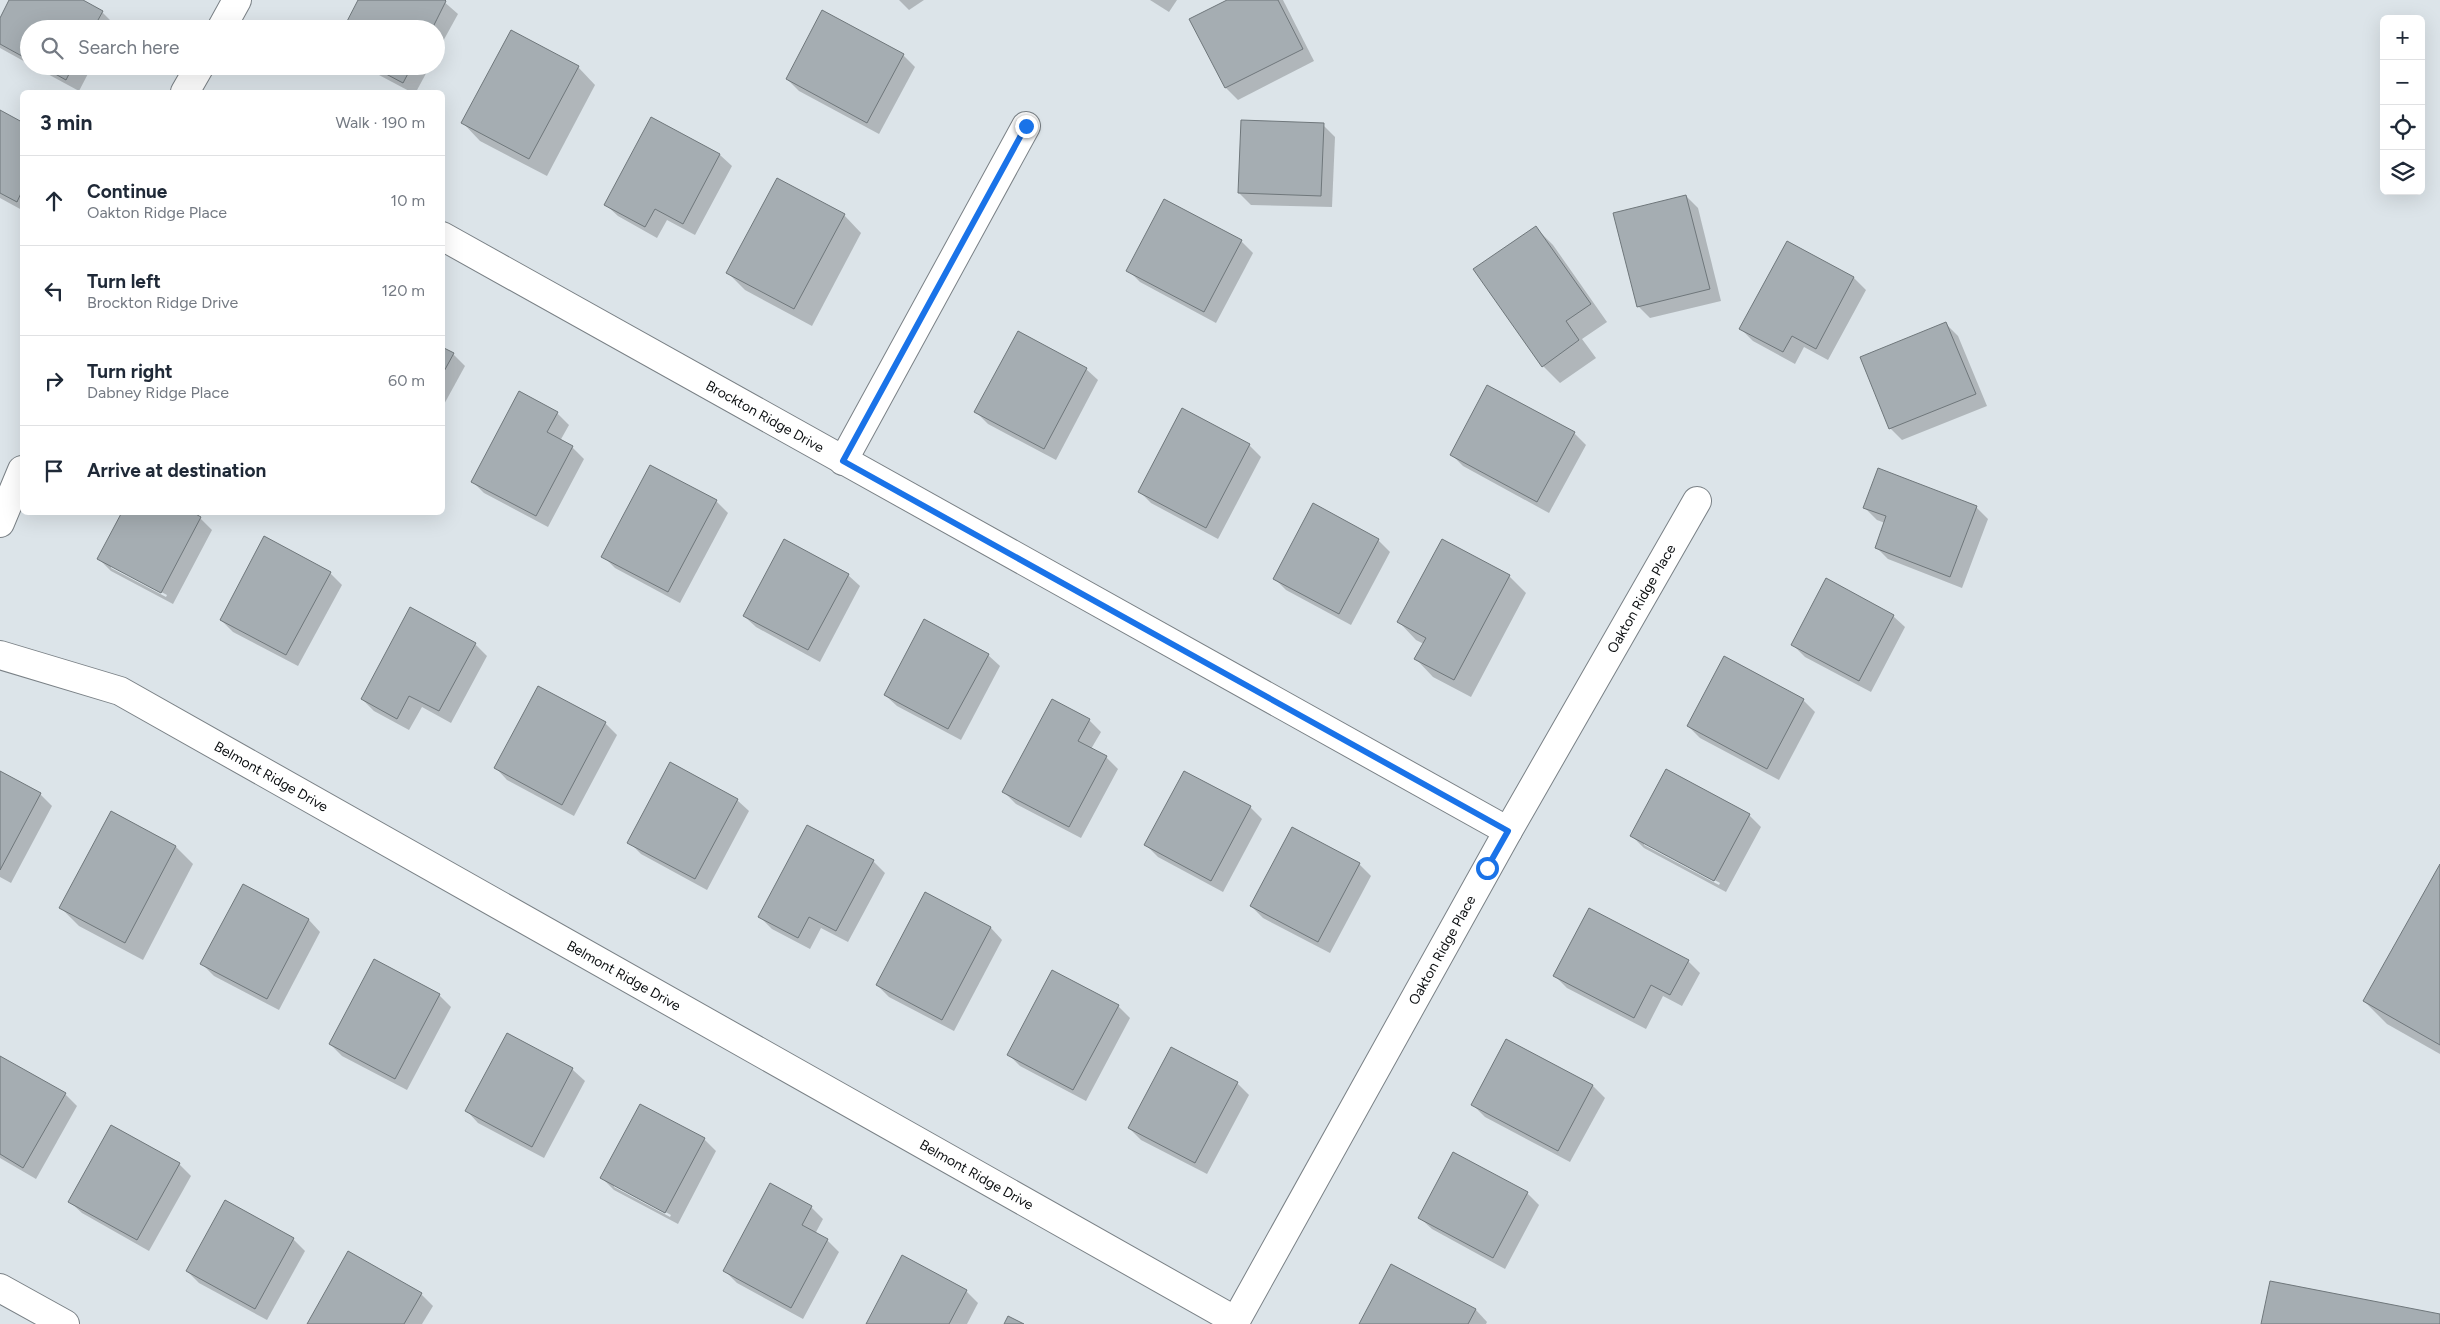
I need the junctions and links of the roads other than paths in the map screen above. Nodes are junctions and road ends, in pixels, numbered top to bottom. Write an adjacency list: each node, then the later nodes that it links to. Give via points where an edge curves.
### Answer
1 (237, 0): 2 (street)
2 (226, 20)
3 (195, 75): 4 (street)
4 (187, 90)
5 (1026, 126): 7 (street)
6 (445, 238): 7 (street, Brockton Ridge Drive)
7 (843, 461): 12 (street, Brockton Ridge Drive)
8 (20, 475): 10 (street)
9 (1697, 501): 12 (street, Oakton Ridge Place)
10 (0, 523)
11 (0, 655): 15 (street, Belmont Ridge Drive, via 120,691)
12 (1508, 831): 15 (street, Oakton Ridge Place)
13 (0, 1288): 14 (street)
14 (50, 1320)
15 (1235, 1323)

